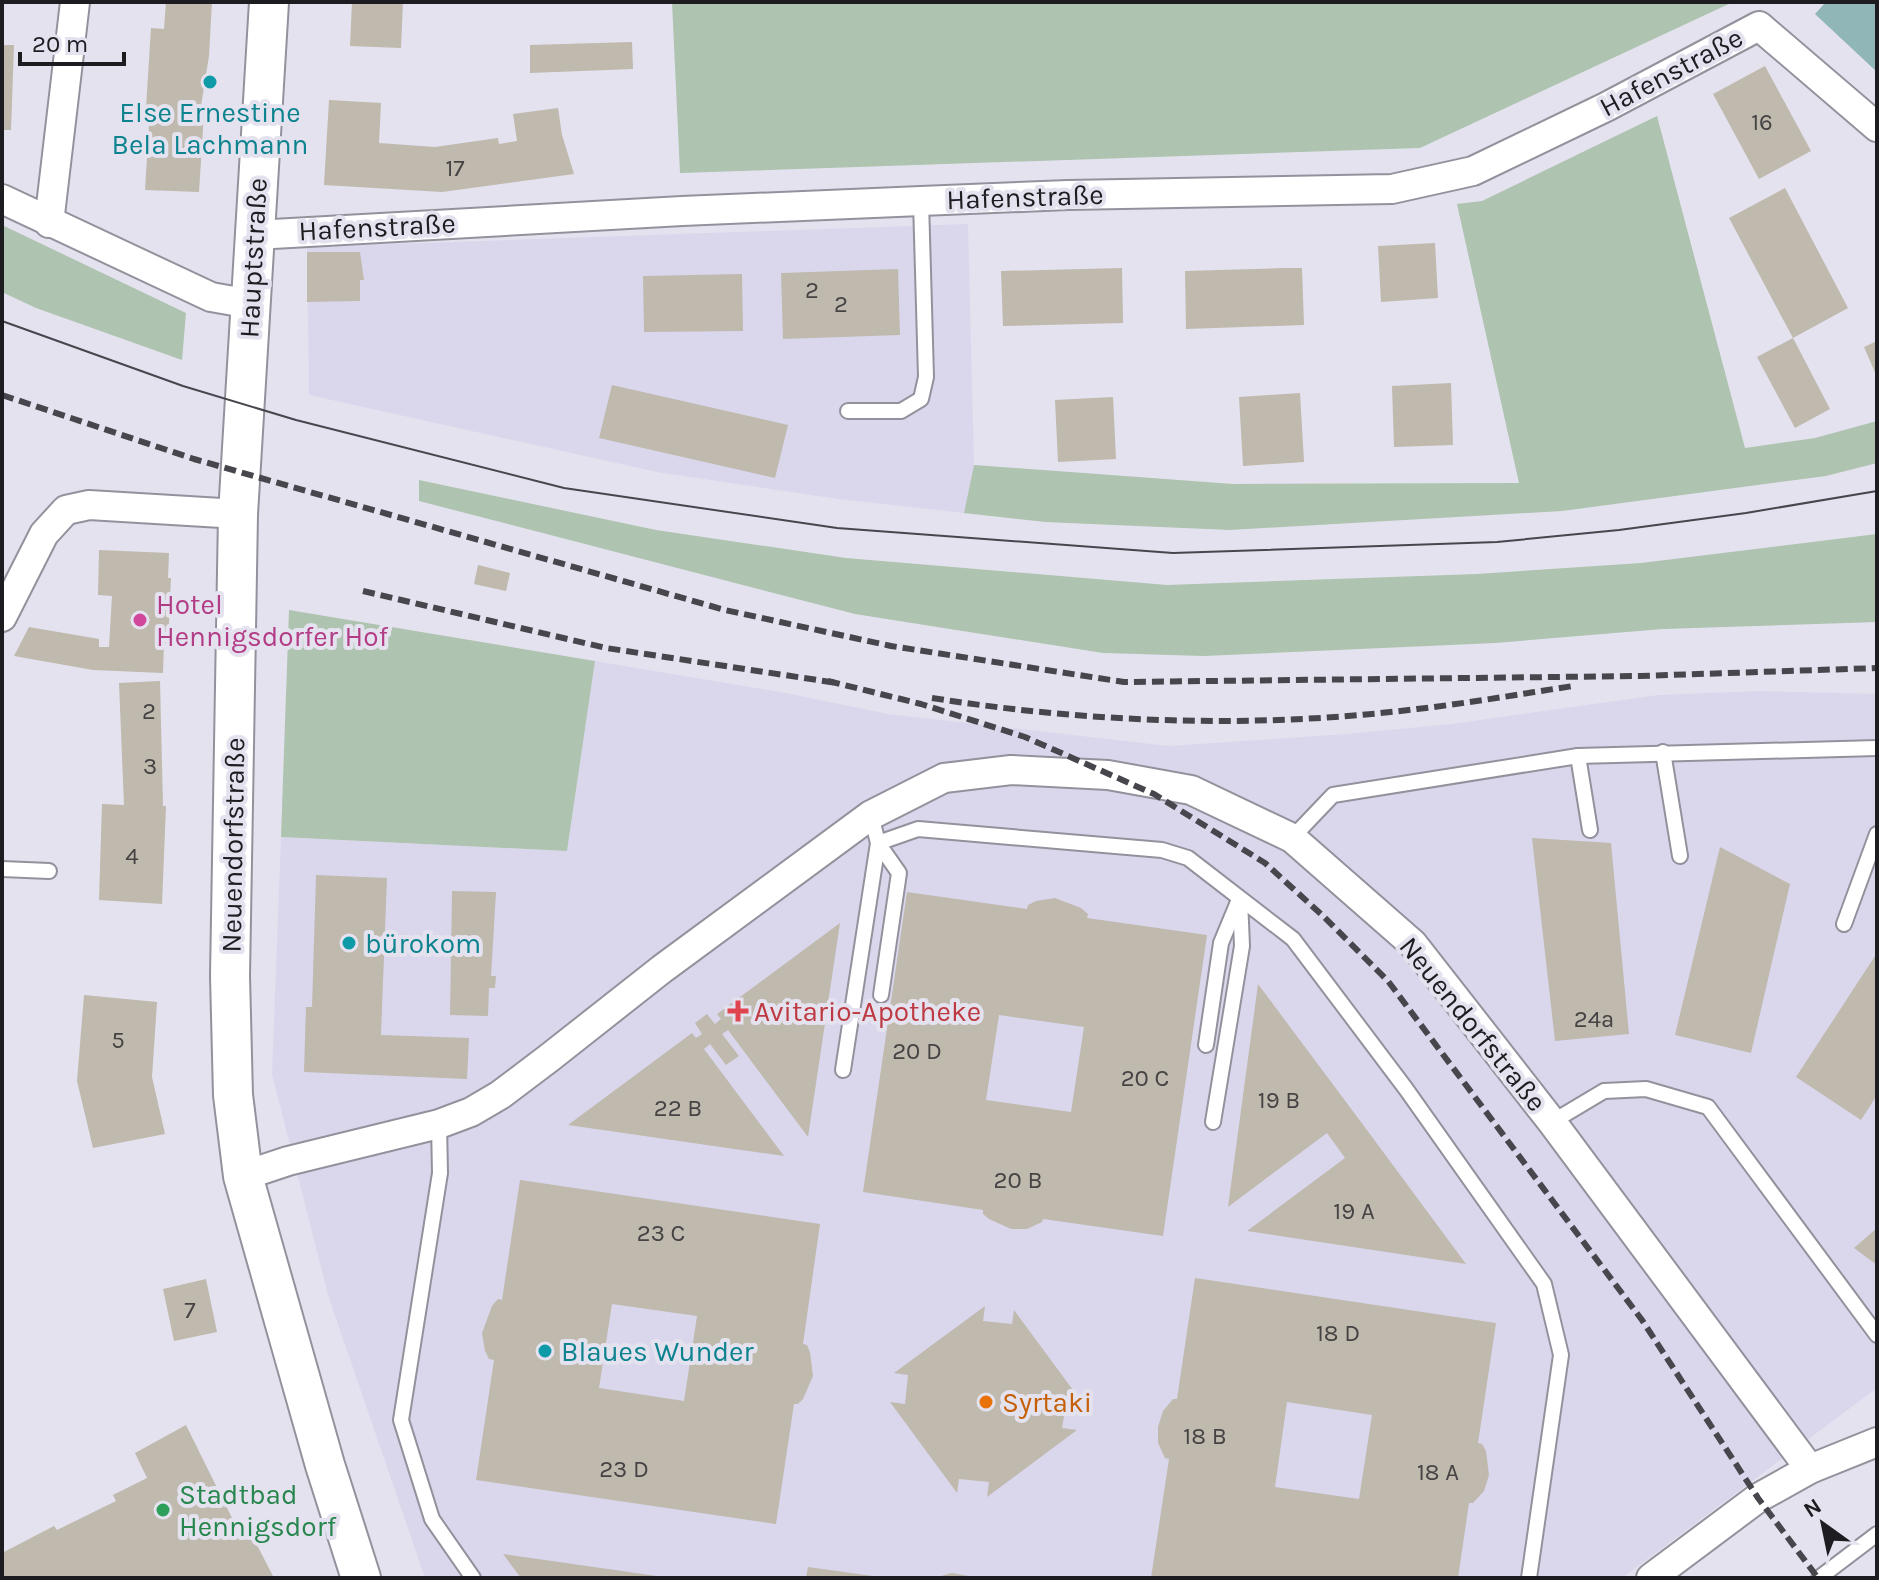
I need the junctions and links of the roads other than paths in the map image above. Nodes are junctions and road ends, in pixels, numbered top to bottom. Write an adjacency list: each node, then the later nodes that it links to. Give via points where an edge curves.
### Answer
1 (75, 2): 6 (street)
2 (269, 2): 7 (main road, Hauptstraße)
3 (1877, 127): 5 (street, Hafenstraße, via 1759,26 1473,171 1392,189)
4 (2, 199): 6 (street)
5 (921, 201): 7 (street, Hafenstraße); 9 (lane, via 926,377 921,399 901,411)
6 (49, 223): 8 (street, via 211,297)
7 (255, 235): 8 (main road, Hauptstraße)
8 (251, 304): 10 (main road, Hauptstraße)
9 (848, 411)
10 (238, 514): 11 (street, via 89,505 66,510 44,534); 31 (main road, Neuendorfstraße, via 230,976 233,1095)
11 (2, 617)
12 (1877, 748): 13 (lane)
13 (1663, 752): 14 (lane); 20 (lane)
14 (1578, 756): 16 (lane); 18 (lane, via 1333,795)
15 (871, 815): 18 (street, Neuendorfstraße, via 944,778 1011,770 1081,773 1191,790); 19 (lane); 30 (street, Neuendorfstraße, via 500,1095)
16 (1590, 830)
17 (1877, 834): 24 (lane)
18 (1292, 838): 29 (street, Neuendorfstraße, via 1413,944)
19 (878, 843): 23 (lane, via 918,829 1148,848 1188,858); 25 (lane, via 899,873); 27 (lane)
20 (1680, 856)
21 (2, 869): 22 (lane)
22 (49, 871)
23 (1240, 899): 26 (lane, via 1221,943); 28 (lane, via 1242,946); 38 (lane, via 1293,939 1544,1284 1561,1355)
24 (1844, 924)
25 (881, 995)
26 (1206, 1045)
27 (843, 1070)
28 (1213, 1122)
29 (1552, 1122): 32 (lane, via 1604,1091 1646,1089 1708,1107); 34 (street, Neuendorfstraße)
30 (439, 1124): 31 (street, Neuendorfstraße); 37 (lane, via 440,1173 401,1420 432,1519)
31 (243, 1176): 36 (main road, Neuendorfstraße)
32 (1877, 1335)
33 (1877, 1442): 34 (street)
34 (1810, 1469): 39 (street, via 1758,1498)
35 (1877, 1534): 40 (lane)
36 (361, 1578)
37 (473, 1578)
38 (1529, 1578)
39 (1651, 1578)
40 (1819, 1578)

